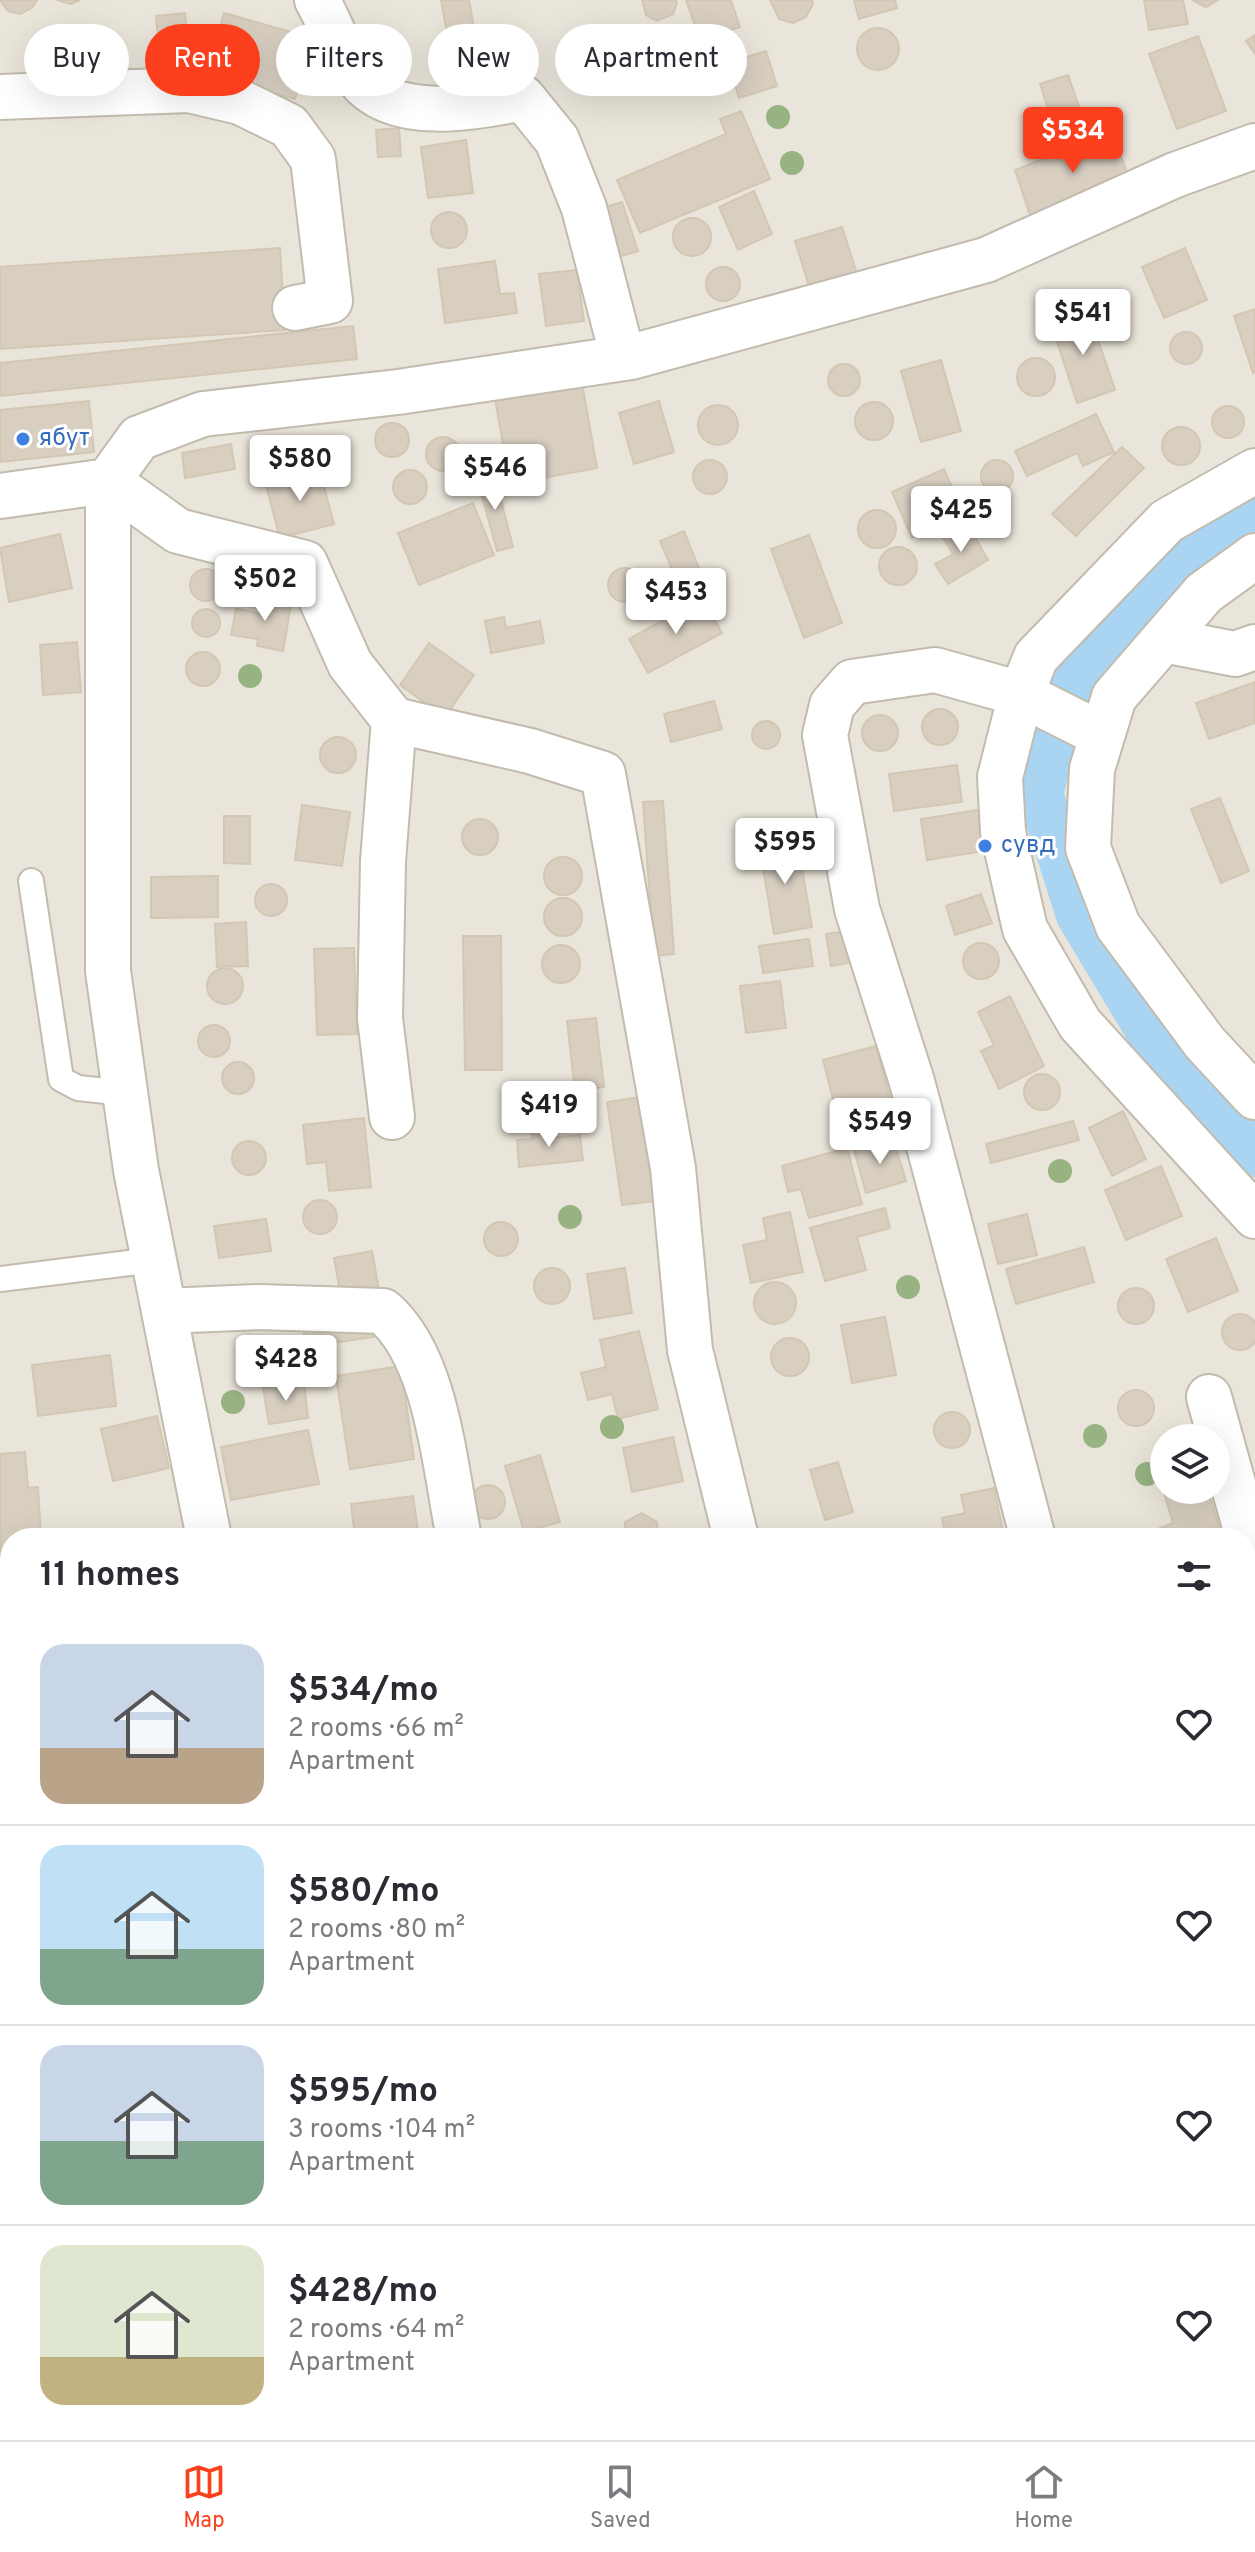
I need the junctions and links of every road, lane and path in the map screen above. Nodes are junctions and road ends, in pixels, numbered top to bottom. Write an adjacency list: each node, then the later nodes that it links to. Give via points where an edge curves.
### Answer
1 (317, 0): 5 (street, via 358,78 384,101 456,110 523,98 557,140 584,208)
2 (0, 97): 4 (street, via 189,90 240,102 289,126 313,159 330,301)
3 (1255, 146): 5 (street, via 1175,175 986,260)
4 (295, 308)
5 (623, 358): 7 (street, via 203,414 139,438)
6 (1255, 471): 12 (street, via 1167,521 1036,657)
7 (108, 481): 8 (street); 13 (street, via 178,531 305,563 350,664); 16 (street, via 108,971)
8 (0, 496)
9 (1255, 556): 10 (street, via 1204,593)
10 (1163, 640): 11 (street, via 1235,654); 14 (street, via 1114,697)
11 (1255, 647)
12 (1025, 696): 14 (street); 19 (street, via 1000,777 1003,832 1025,929 1080,1024); 27 (street, via 935,670 852,682 832,705 825,735 857,909 912,1082)
13 (394, 720): 18 (street, via 383,861 380,1018); 26 (street, via 530,751 603,774 673,1168 690,1350)
14 (1096, 730): 17 (street, via 1088,848 1118,926 1205,1043)
15 (31, 881): 16 (lane, via 61,1079 78,1088)
16 (125, 1093): 20 (street)
17 (1255, 1097)
18 (392, 1117)
19 (1255, 1216)
20 (153, 1260): 21 (lane); 22 (street)
21 (0, 1279)
22 (164, 1311): 24 (street); 25 (street, via 383,1311 395,1321 428,1387)
23 (1209, 1397): 28 (street)
24 (207, 1528)
25 (457, 1528)
26 (734, 1528)
27 (1030, 1528)
28 (1245, 1528)

